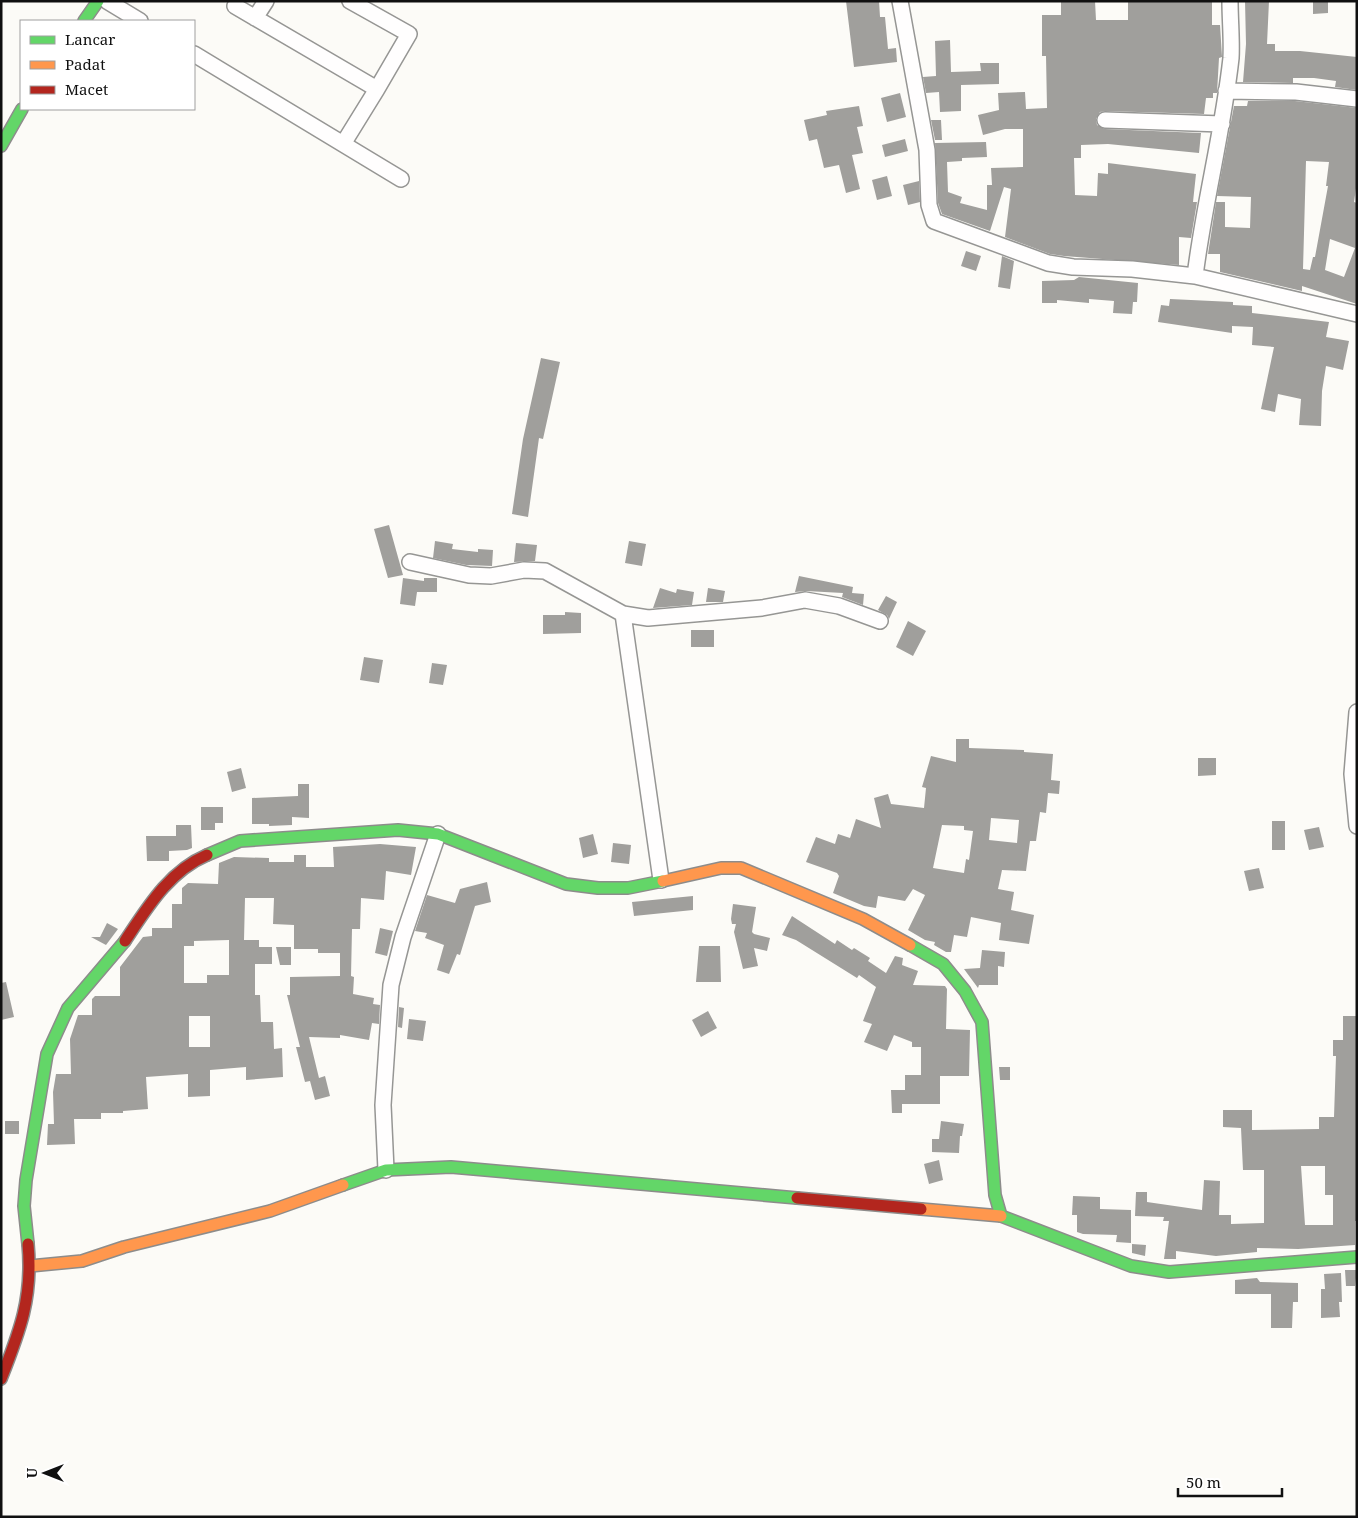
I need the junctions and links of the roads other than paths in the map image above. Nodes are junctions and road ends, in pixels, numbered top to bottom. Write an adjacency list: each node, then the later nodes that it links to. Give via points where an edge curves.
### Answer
1 (98, 1): 9 (street)
2 (107, 1): 10 (street)
3 (266, 1): 8 (street)
4 (350, 1): 12 (street, via 409,34)
5 (900, 1): 21 (street, via 927,150 929,205 934,221 1048,263)
6 (1230, 1): 13 (street, via 1231,48)
7 (234, 6): 8 (street)
8 (255, 18): 12 (street)
9 (85, 20)
10 (138, 20)
11 (195, 55): 18 (street)
12 (377, 89): 18 (street)
13 (1226, 91): 14 (street, via 1296,92); 17 (street)
14 (1357, 99)
15 (21, 110): 19 (street)
16 (1105, 120): 17 (street)
17 (1222, 124): 21 (street, via 1205,201)
18 (344, 144): 20 (street)
19 (1, 146)
20 (401, 179)
21 (1195, 276): 22 (street)
22 (1357, 314)
23 (410, 562): 24 (street, via 468,575 545,571)
24 (623, 614): 25 (street, via 665,617 762,608 806,600 831,604); 29 (street)
25 (880, 621)
26 (1357, 712): 27 (street, via 1352,774)
27 (1357, 826)
28 (438, 834): 29 (street, via 566,884 628,888); 30 (street, via 408,920 391,985 383,1105); 33 (street, via 398,830 240,841 195,860 158,892 120,948 68,1008 47,1054 26,1180 24,1206)
29 (661, 880): 31 (street, via 721,868 741,868 863,919 943,964 965,991 982,1022 995,1195)
30 (386, 1170): 31 (street, via 451,1168); 33 (street, via 270,1211 124,1247 82,1261)
31 (1001, 1216): 32 (street, via 1131,1266 1169,1272)
32 (1357, 1257)
33 (30, 1266): 34 (street, via 22,1328)
34 (1, 1379)

